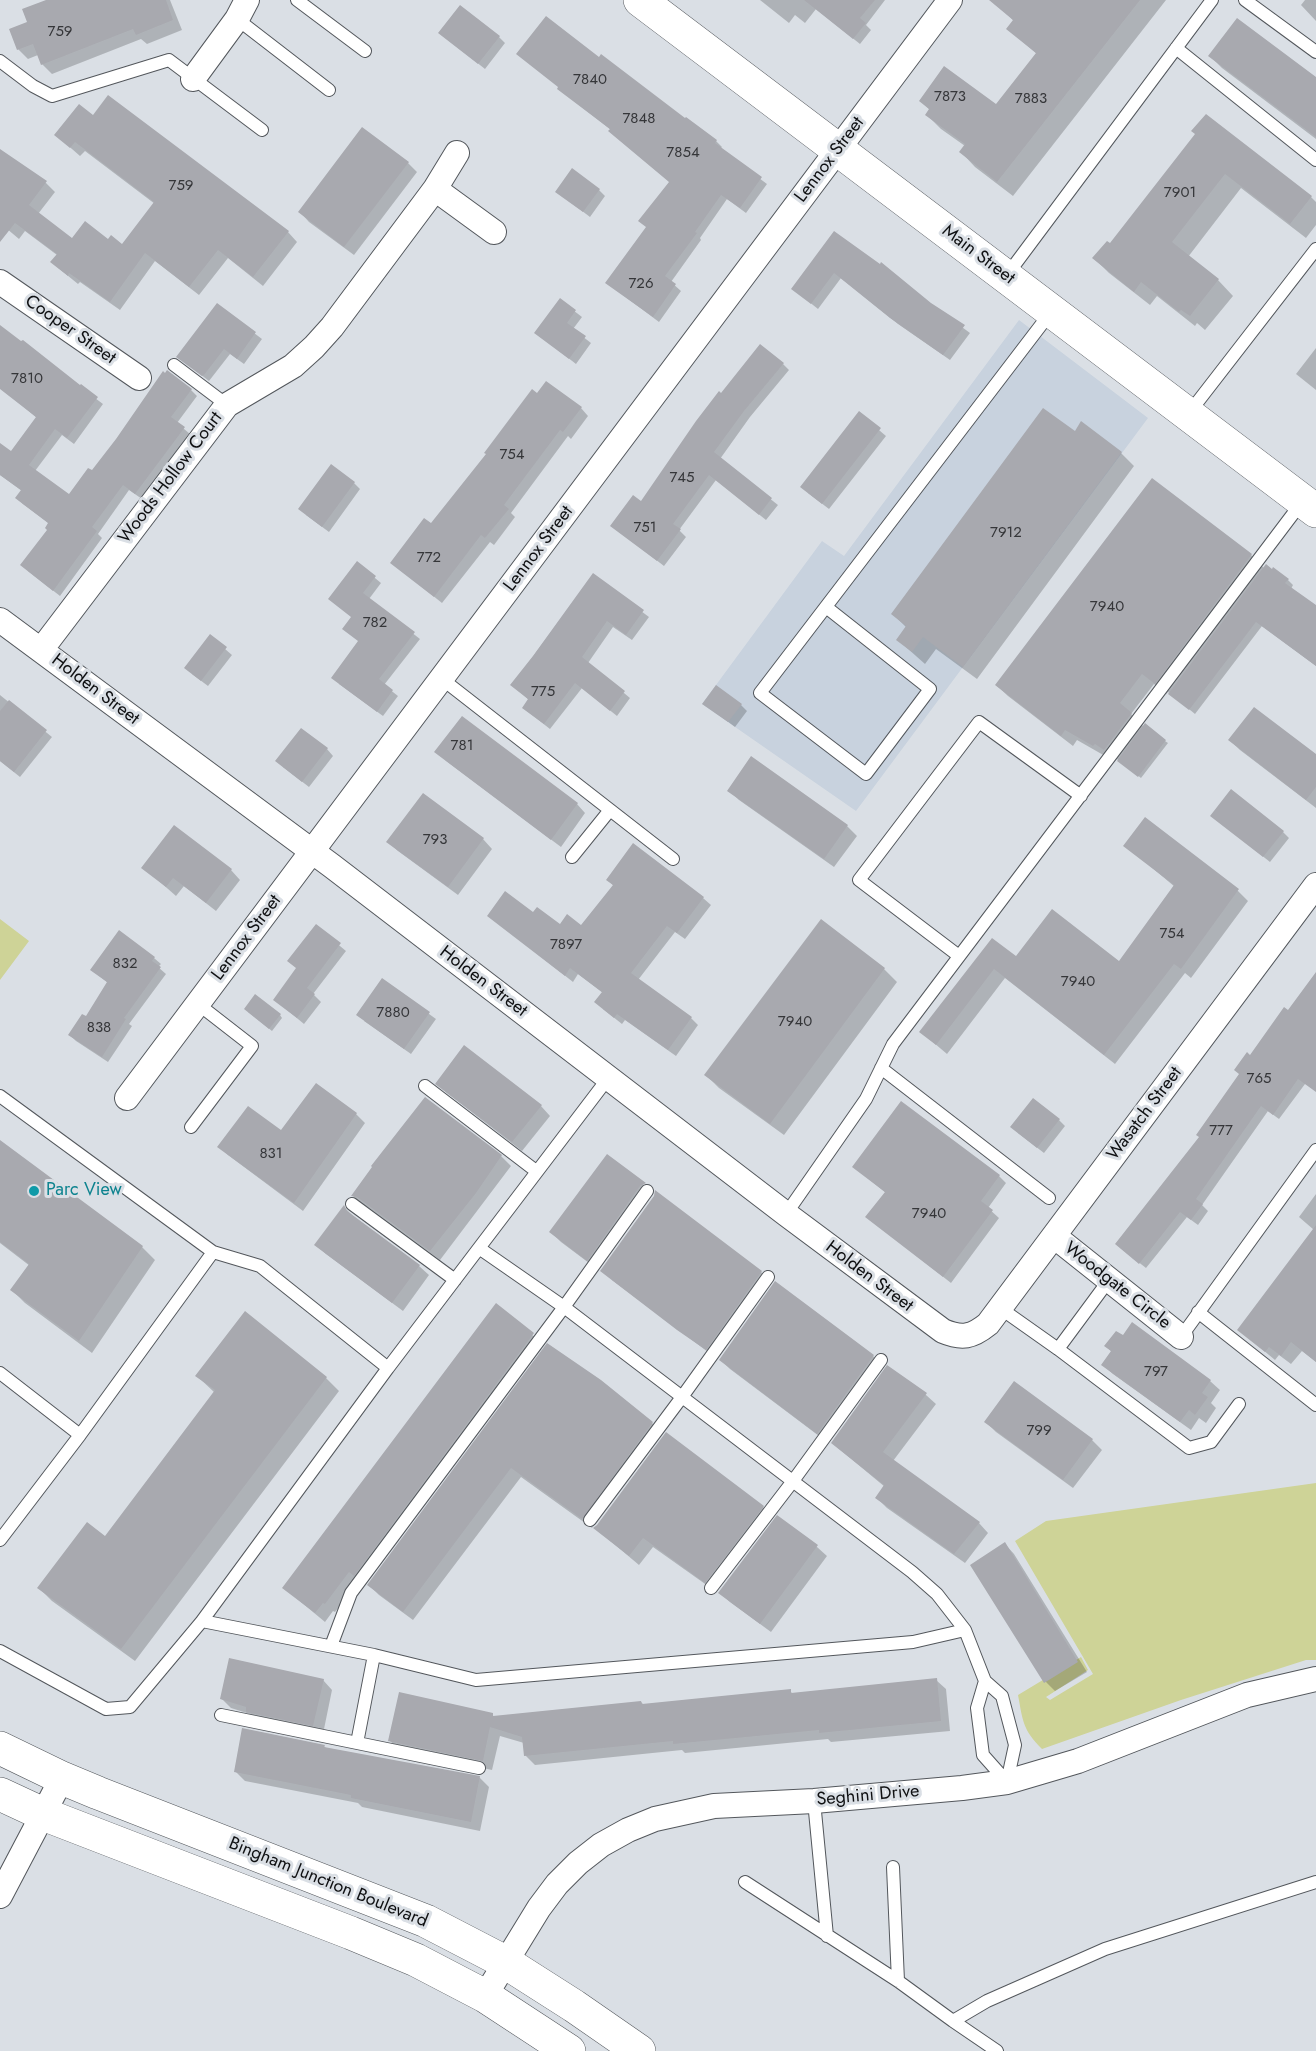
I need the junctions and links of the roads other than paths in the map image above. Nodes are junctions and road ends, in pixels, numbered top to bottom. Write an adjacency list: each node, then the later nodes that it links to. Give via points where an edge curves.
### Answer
1 (297, 0): 8 (lane)
2 (640, 0): 14 (main road, Main Street)
3 (950, 0): 14 (street, Lennox Street)
4 (1212, 0): 7 (lane)
5 (1245, 0): 9 (lane)
6 (242, 9): 11 (street); 12 (lane)
7 (1176, 48): 16 (lane); 20 (lane)
8 (365, 51)
9 (1316, 52)
10 (0, 62): 11 (lane, via 52,96 169,60)
11 (193, 79): 13 (lane)
12 (329, 90)
13 (262, 130)
14 (838, 149): 20 (main road, Main Street); 31 (street, Lennox Street)
15 (457, 153): 17 (street, Woods Hollow Court)
16 (1316, 160)
17 (435, 189): 18 (street); 25 (street, Woods Hollow Court, via 314,347 293,366)
18 (494, 232)
19 (1316, 249): 26 (lane)
20 (1006, 276): 22 (main road, Main Street)
21 (0, 282): 24 (street, Cooper Street)
22 (1052, 311): 26 (main road, Main Street); 28 (lane)
23 (174, 365): 25 (lane)
24 (139, 378)
25 (226, 405): 30 (street, Woods Hollow Court)
26 (1189, 414): 27 (main road, Main Street)
27 (1310, 506): 32 (lane)
28 (826, 607): 28 (lane, via 760,693 866,774 930,689)
29 (0, 620): 30 (street, Holden Street)
30 (41, 650): 34 (street, Holden Street)
31 (442, 679): 33 (lane); 34 (street, Lennox Street)
32 (1081, 795): 38 (lane); 38 (lane, via 979,722 859,880)
33 (610, 810): 35 (lane); 36 (lane)
34 (312, 851): 39 (street, Lennox Street); 41 (street, Holden Street)
35 (572, 857)
36 (673, 859)
37 (1316, 885): 52 (street, Wasatch Street)
38 (959, 956): 40 (lane, via 892,1044)
39 (198, 1005): 44 (street, Lennox Street); 45 (lane, via 252,1046)
40 (881, 1068): 49 (lane); 51 (lane, via 866,1099)
41 (609, 1077): 47 (lane); 51 (street, Holden Street)
42 (425, 1086): 47 (lane)
43 (0, 1096): 54 (lane)
44 (127, 1098)
45 (191, 1127)
46 (1316, 1150): 60 (lane)
47 (536, 1171): 53 (lane)
48 (647, 1191): 58 (lane)
49 (1048, 1198)
50 (352, 1204): 56 (lane)
51 (786, 1214): 61 (street, Holden Street, via 942,1331)
52 (1054, 1236): 57 (street, Woodgate Circle); 59 (street, Wasatch Street)
53 (479, 1248): 56 (lane); 58 (lane)
54 (213, 1252): 65 (lane, via 260,1266); 70 (lane)
55 (768, 1277): 67 (lane)
56 (454, 1280): 65 (lane)
57 (1109, 1280): 62 (street, Woodgate Circle); 63 (lane)
58 (564, 1307): 67 (lane); 77 (lane, via 351,1593)
59 (1000, 1308): 61 (street, Wasatch Street, via 988,1324); 63 (lane)
60 (1198, 1312): 62 (lane); 69 (lane)
61 (968, 1336)
62 (1181, 1337)
63 (1058, 1349): 68 (lane, via 1189,1448 1211,1442)
64 (881, 1360): 71 (lane)
65 (388, 1368): 75 (lane)
66 (0, 1373): 70 (lane)
67 (682, 1397): 71 (lane); 72 (lane)
68 (1239, 1404)
69 (1316, 1405)
70 (80, 1435): 73 (lane)
71 (793, 1481): 74 (lane); 76 (lane, via 912,1572 937,1594)
72 (590, 1520)
73 (0, 1540)
74 (711, 1588)
75 (202, 1621): 77 (lane); 78 (lane, via 130,1707 106,1709)
76 (965, 1630): 79 (lane, via 913,1642 476,1680); 81 (lane)
77 (331, 1646): 79 (lane)
78 (0, 1651)
79 (374, 1655): 83 (lane)
80 (1316, 1679): 87 (street, Seghini Drive, via 1247,1695 1078,1761)
81 (985, 1681): 87 (lane, via 977,1708 983,1755); 87 (lane, via 1002,1696 1016,1745)
82 (221, 1714): 83 (lane)
83 (357, 1743): 85 (lane)
84 (0, 1748): 86 (main road, Bingham Junction Boulevard)
85 (479, 1768)
86 (62, 1778): 90 (street); 96 (main road, Bingham Junction Boulevard, via 376,1900 435,1925)
87 (1007, 1782): 89 (street, Seghini Drive)
88 (0, 1794): 90 (main road, Bingham Junction Boulevard)
89 (814, 1801): 95 (lane); 96 (street, Seghini Drive, via 714,1806 655,1819 628,1830 601,1845 557,1884)
90 (43, 1814): 94 (street); 98 (main road, Bingham Junction Boulevard, via 383,1946)
91 (893, 1867): 97 (lane)
92 (745, 1882): 95 (lane)
93 (1316, 1882): 99 (lane, via 1105,1949)
94 (0, 1896)
95 (827, 1935): 97 (lane)
96 (505, 1962): 98 (street, Seghini Drive); 101 (main road, Bingham Junction Boulevard)
97 (897, 1981): 99 (lane)
98 (485, 1996): 100 (main road, Bingham Junction Boulevard)
99 (953, 2020): 102 (lane)
100 (569, 2051)
101 (639, 2051)
102 (997, 2051)

